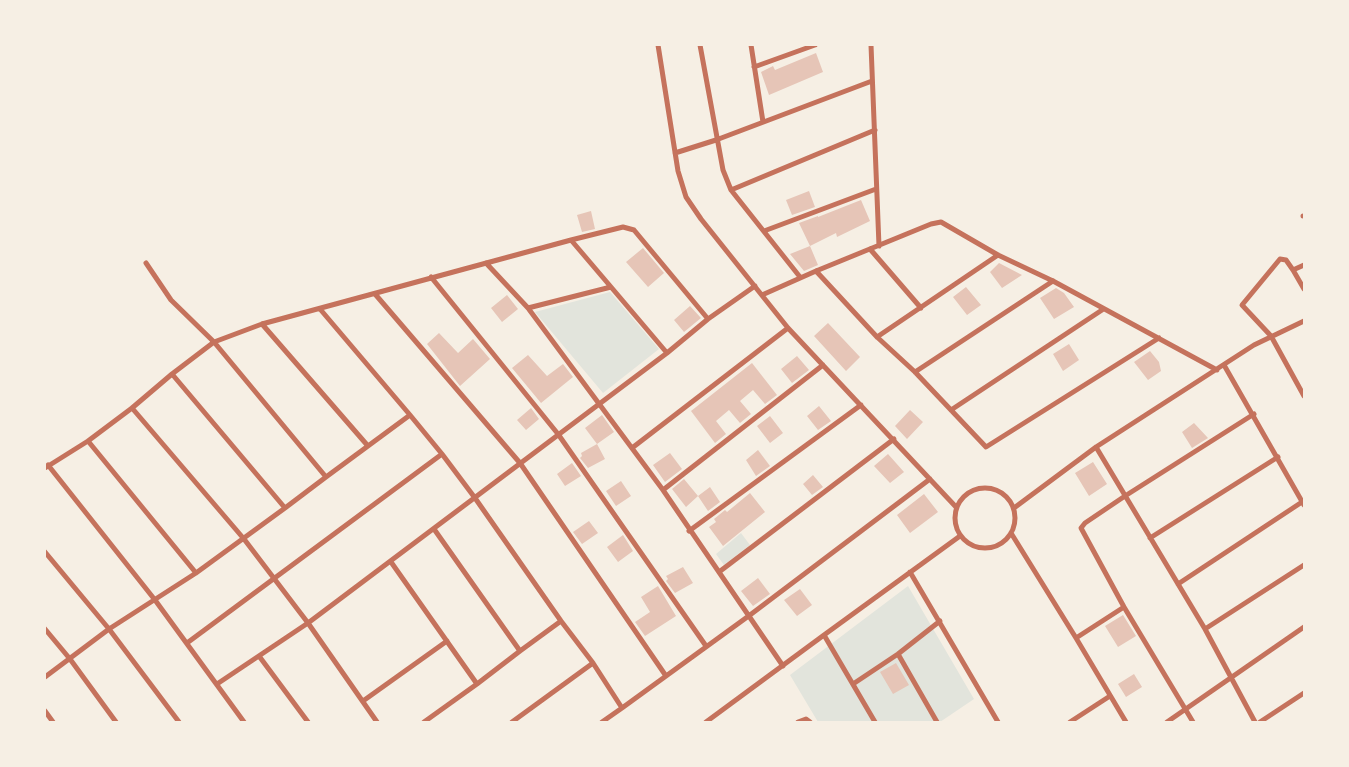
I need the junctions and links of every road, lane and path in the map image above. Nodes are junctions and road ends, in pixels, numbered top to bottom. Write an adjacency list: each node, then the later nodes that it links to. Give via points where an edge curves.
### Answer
1 (658, 45): 12 (street)
2 (700, 45): 11 (street)
3 (751, 45): 7 (street)
4 (815, 45): 6 (street)
5 (871, 45): 8 (street)
6 (804, 47): 7 (street)
7 (754, 67): 9 (street)
8 (872, 81): 9 (street); 10 (street)
9 (763, 122): 11 (street)
10 (875, 130): 13 (street); 14 (street)
11 (716, 140): 12 (street); 14 (street)
12 (675, 153): 28 (street, via 686,197)
13 (876, 189): 15 (street); 17 (street)
14 (731, 190): 15 (street)
15 (764, 231): 26 (street)
16 (571, 240): 21 (street); 29 (street); 37 (street, via 622,227 634,230)
17 (879, 246): 18 (street); 19 (street, via 941,222)
18 (870, 249): 24 (street); 34 (street)
19 (998, 255): 27 (street); 34 (street)
20 (146, 263): 44 (street, via 171,300)
21 (486, 263): 25 (street); 33 (street)
22 (1304, 265): 23 (street)
23 (1293, 270): 30 (street); 41 (street, via 1284,259 1279,260 1242,305)
24 (816, 271): 26 (street); 42 (street)
25 (431, 278): 31 (street); 58 (street)
26 (801, 278): 32 (street)
27 (1053, 281): 36 (street); 49 (street)
28 (754, 286): 32 (street); 37 (street)
29 (610, 287): 33 (street); 45 (street)
30 (1304, 289)
31 (375, 294): 35 (street); 66 (street)
32 (762, 295): 40 (street)
33 (528, 308): 52 (street)
34 (921, 308): 42 (street)
35 (320, 309): 39 (street); 56 (street)
36 (1102, 310): 43 (street); 55 (street)
37 (708, 319): 45 (street)
38 (1304, 321): 41 (street)
39 (262, 324): 44 (street); 61 (street)
40 (788, 328): 46 (street); 63 (street)
41 (1270, 336): 47 (street); 51 (street)
42 (877, 337): 49 (street)
43 (1159, 338): 48 (street); 55 (street, via 987,447)
44 (214, 342): 50 (street); 68 (street)
45 (668, 353): 52 (street)
46 (823, 365): 53 (street); 70 (street)
47 (1224, 365): 48 (street); 57 (street)
48 (1217, 370): 62 (street)
49 (915, 372): 55 (street)
50 (172, 374): 54 (street); 75 (street)
51 (1304, 396)
52 (599, 404): 58 (street); 63 (street)
53 (861, 405): 59 (street); 78 (street)
54 (132, 408): 60 (street); 82 (street)
55 (951, 410)
56 (410, 414): 61 (street); 64 (street)
57 (1254, 414): 65 (street); 71 (street)
58 (558, 434): 66 (street); 105 (street)
59 (894, 439): 69 (street); 86 (street)
60 (88, 441): 67 (street); 88 (street)
61 (368, 446): 68 (street)
62 (1096, 447): 71 (street); 76 (street)
63 (632, 448): 70 (street)
64 (442, 454): 72 (street); 89 (street)
65 (1278, 457): 73 (street); 81 (street)
66 (520, 463): 72 (street); 112 (street)
67 (47, 466): 91 (street)
68 (326, 477): 75 (street)
69 (930, 479): 74 (street); 93 (street)
70 (663, 490): 78 (street)
71 (1125, 496): 81 (street); 92 (street, via 1081,528)
72 (475, 498): 77 (street); 94 (street)
73 (1303, 503): 90 (street)
74 (956, 507): 76 (street, via 970,491 989,487 1006,496); 80 (street, via 955,522)
75 (285, 508): 82 (street)
76 (1014, 508): 79 (street)
77 (434, 529): 84 (street); 106 (street)
78 (689, 531): 86 (street)
79 (1011, 533): 80 (street, via 997,546 988,548 968,543); 102 (street)
80 (960, 536): 87 (street)
81 (1150, 538): 90 (street)
82 (244, 539): 88 (street); 89 (street)
83 (45, 552): 99 (street)
84 (391, 562): 96 (street); 103 (street)
85 (1304, 565): 100 (street)
86 (719, 572): 93 (street)
87 (910, 572): 95 (street); 101 (street)
88 (196, 573): 91 (street)
89 (274, 580): 96 (street); 104 (street)
90 (1178, 584): 100 (street)
91 (155, 600): 99 (street); 104 (street)
92 (1124, 607): 102 (street); 122 (street)
93 (750, 615): 105 (street); 111 (street)
94 (561, 621): 106 (street); 110 (street)
95 (940, 621): 107 (street); 138 (street)
96 (308, 623): 108 (street); 120 (street)
97 (1304, 627): 114 (street)
98 (45, 629): 109 (street)
99 (109, 629): 109 (street); 126 (street)
100 (1205, 629): 114 (street)
101 (824, 635): 111 (street); 117 (street)
102 (1076, 638): 119 (street)
103 (447, 641): 116 (street); 120 (street)
104 (187, 643): 115 (street)
105 (706, 646): 112 (street)
106 (520, 651): 116 (street)
107 (898, 654): 117 (street); 137 (street)
108 (259, 656): 115 (street); 128 (street)
109 (70, 659): 113 (street); 125 (street)
110 (593, 663): 121 (street); 131 (street)
111 (783, 666): 133 (street)
112 (666, 676): 121 (street)
113 (45, 677)
114 (1231, 677): 122 (street); 143 (street)
115 (217, 684): 127 (street)
116 (477, 684): 130 (street)
117 (853, 684): 136 (street)
118 (1304, 693): 144 (street)
119 (1110, 696): 139 (street); 140 (street)
120 (363, 701): 129 (street)
121 (622, 708): 132 (street)
122 (1185, 709): 141 (street); 142 (street)
123 (45, 711): 124 (street)
124 (53, 722)
125 (116, 722)
126 (179, 722)
127 (244, 722)
128 (308, 722)
129 (377, 722)
130 (423, 722)
131 (512, 722)
132 (602, 722)
133 (706, 722)
134 (798, 722): 135 (street)
135 (810, 722)
136 (875, 722)
137 (937, 722)
138 (998, 722)
139 (1070, 722)
140 (1126, 722)
141 (1167, 722)
142 (1193, 722)
143 (1255, 722)
144 (1260, 722)

